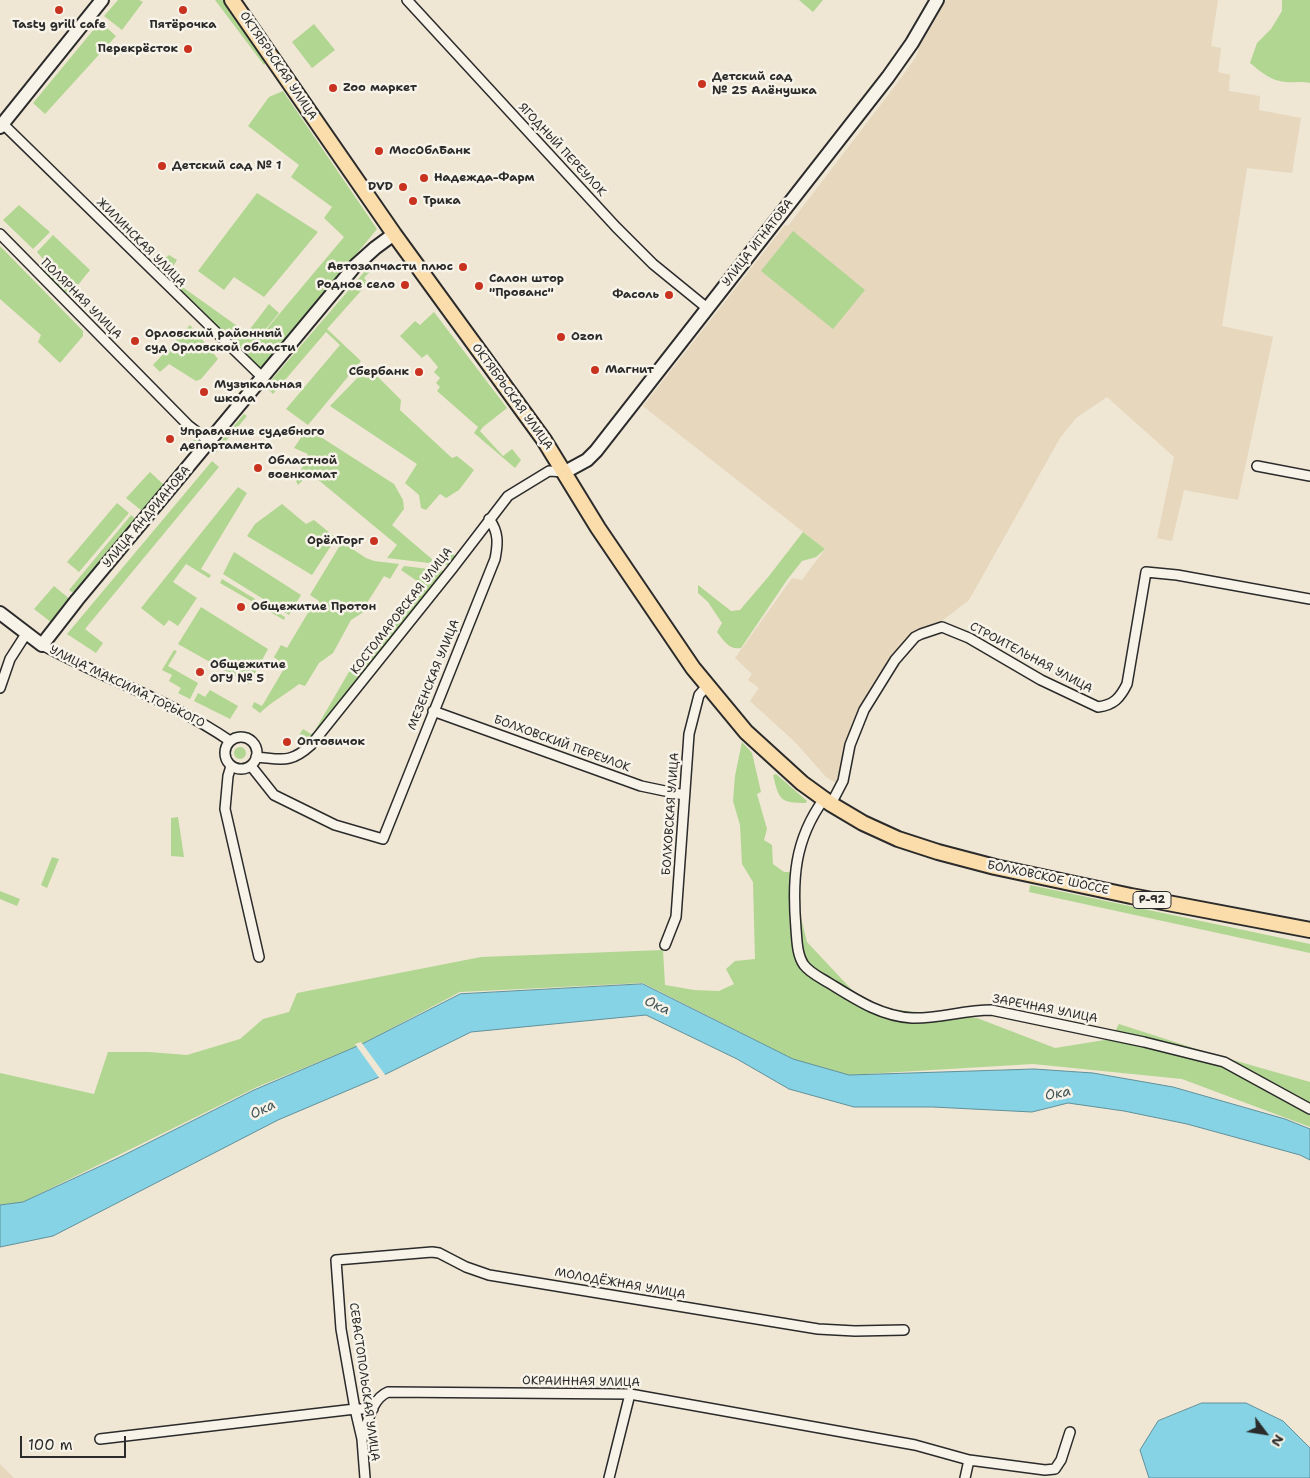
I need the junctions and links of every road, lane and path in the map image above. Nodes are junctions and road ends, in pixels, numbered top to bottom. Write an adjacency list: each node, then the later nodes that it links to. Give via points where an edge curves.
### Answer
1 (102, 0): 5 (main road)
2 (232, 0): 7 (main road, ОКТЯБРЬСКАЯ УЛИЦА)
3 (407, 0): 8 (street, ЯГОДНЫЙ ПЕРЕУЛОК, via 616,227 653,264)
4 (937, 0): 8 (main road, УЛИЦА ИГНАТОВА, via 888,77)
5 (1, 125): 9 (street, ЖИЛИНСКАЯ УЛИЦА)
6 (0, 234): 10 (street, ПОЛЯРНАЯ УЛИЦА, via 188,425)
7 (394, 234): 9 (main road, УЛИЦА АНДРИАНОВА, via 355,266); 12 (main road, ОКТЯБРЬСКАЯ УЛИЦА)
8 (707, 308): 12 (main road, УЛИЦА ИГНАТОВА, via 596,451)
9 (263, 378): 10 (main road, УЛИЦА АНДРИАНОВА)
10 (210, 442): 18 (main road, УЛИЦА АНДРИАНОВА)
11 (1257, 466): 13 (street)
12 (565, 472): 14 (street, КОСТОМАРОВСКАЯ УЛИЦА, via 549,471 538,477 508,496); 19 (main road, ОКТЯБРЬСКАЯ УЛИЦА, via 630,578)
13 (1310, 476)
14 (489, 520): 21 (street, МЕЗЕНСКАЯ УЛИЦА, via 498,536 495,559); 23 (street, КОСТОМАРОВСКАЯ УЛИЦА, via 311,745 287,760)
15 (1310, 599): 28 (street, СТРОИТЕЛЬНАЯ УЛИЦА, via 1146,572 1127,684 1116,701 1098,707 1041,680 969,638 942,628 921,634 895,660 864,710 850,745 843,782)
16 (0, 613): 17 (main road, УЛИЦА МАКСИМА ГОРЬКОГО)
17 (26, 634): 18 (main road, УЛИЦА МАКСИМА ГОРЬКОГО); 20 (street, via 10,659)
18 (42, 645): 22 (street, УЛИЦА МАКСИМА ГОРЬКОГО, via 190,716)
19 (707, 686): 26 (main road, ОКТЯБРЬСКАЯ УЛИЦА, via 746,732); 27 (street, БОЛХОВСКАЯ УЛИЦА, via 699,695 689,734)
20 (0, 688)
21 (433, 711): 25 (street, МЕЗЕНСКАЯ УЛИЦА, via 383,840 335,825 274,795); 27 (street, БОЛХОВСКИЙ ПЕРЕУЛОК, via 641,786)
22 (230, 741): 23 (street, via 241,737 251,741); 24 (street, via 225,758)
23 (256, 757): 25 (street)
24 (231, 766): 25 (street, via 241,769); 31 (street, via 225,809)
25 (251, 766)
26 (802, 783): 28 (main road, БОЛХОВСКОЕ ШОССЕ / Р-92)
27 (684, 795): 30 (street, БОЛХОВСКАЯ УЛИЦА, via 676,918)
28 (827, 802): 29 (main road, БОЛХОВСКОЕ ШОССЕ / Р-92, via 898,839 959,858 1131,896); 32 (street, ЗАРЕЧНАЯ УЛИЦА, via 813,815 802,838 795,868 793,898 799,954 805,967 859,1002 879,1011 911,1018 991,1010 1144,1042 1224,1062)
29 (1310, 930)
30 (665, 945)
31 (259, 958)
32 (1310, 1109)
33 (336, 1260): 34 (street, МОЛОДЁЖНАЯ УЛИЦА, via 432,1252 489,1275 669,1305 818,1329); 36 (street, СЕВАСТОПОЛЬСКАЯ УЛИЦА, via 342,1329)
34 (904, 1330)
35 (630, 1394): 37 (street, ОКРАИННАЯ УЛИЦА, via 388,1392 376,1400); 41 (street, ОКРАИННАЯ УЛИЦА, via 915,1445); 43 (street)
36 (355, 1409): 37 (street); 39 (street); 40 (street, СЕВАСТОПОЛЬСКАЯ УЛИЦА)
37 (373, 1409): 40 (street)
38 (1070, 1432): 41 (street, ОКРАИННАЯ УЛИЦА, via 1062,1460 1055,1469)
39 (100, 1439)
40 (362, 1439): 42 (street, СЕВАСТОПОЛЬСКАЯ УЛИЦА)
41 (969, 1460): 44 (street)
42 (365, 1478)
43 (609, 1478)
44 (965, 1478)

